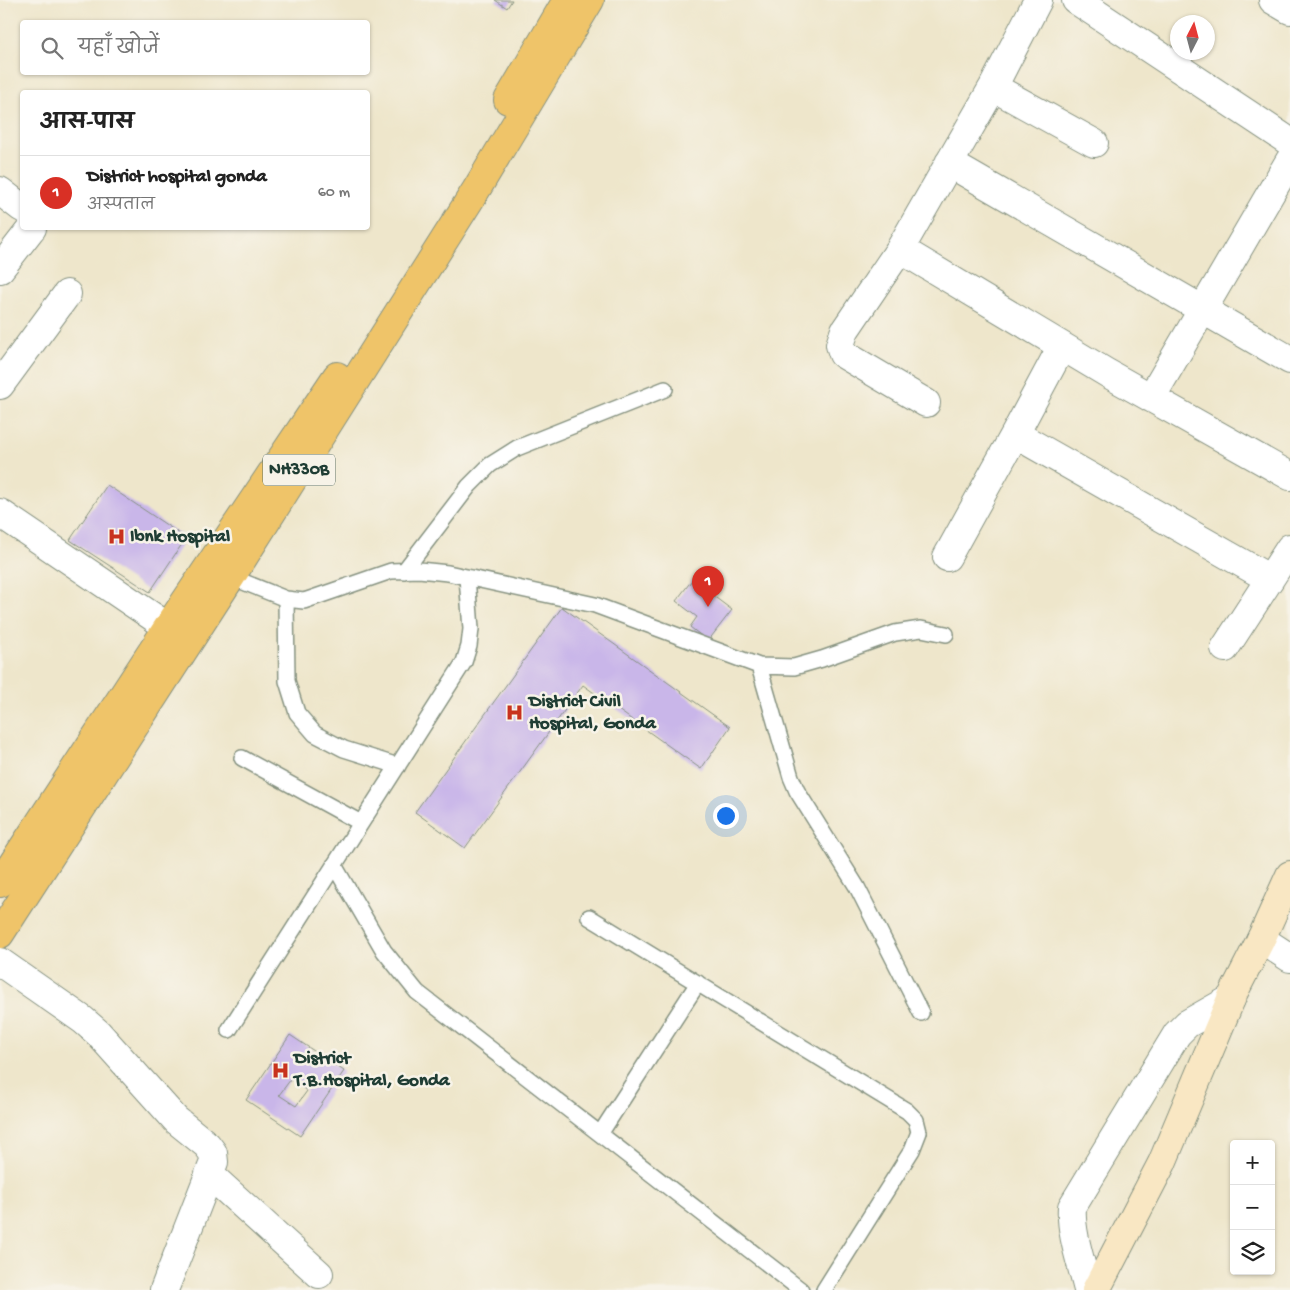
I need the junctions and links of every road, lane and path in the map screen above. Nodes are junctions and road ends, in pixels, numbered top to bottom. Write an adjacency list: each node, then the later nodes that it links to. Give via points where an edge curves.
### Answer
1 (567, 0): 35 (highway, NH330B, via 445,209 348,360)
2 (590, 0): 31 (highway, NH330B, via 476,190)
3 (1038, 0): 7 (street)
4 (1076, 0): 8 (street)
5 (1273, 0): 6 (street)
6 (1290, 10)
7 (993, 87): 9 (street); 11 (street)
8 (1290, 142)
9 (1094, 143)
10 (1290, 160): 18 (street)
11 (949, 163): 15 (street); 18 (street)
12 (0, 191): 13 (street)
13 (20, 206)
14 (31, 230): 16 (street)
15 (900, 249): 19 (street); 24 (street, via 845,330 840,345 843,354)
16 (0, 268)
17 (67, 294): 21 (street)
18 (1202, 310): 20 (street); 23 (street)
19 (1062, 346): 23 (street); 25 (street)
20 (1290, 360)
21 (0, 385)
22 (665, 389): 30 (lane, via 517,448 490,465)
23 (1151, 398): 26 (street)
24 (926, 403)
25 (1015, 434): 29 (street); 33 (street)
26 (1290, 476)
27 (0, 513): 35 (street)
28 (1290, 548): 33 (street)
29 (947, 557)
30 (404, 571): 32 (lane); 34 (lane, via 391,571 304,601)
31 (231, 577): 34 (lane); 46 (highway, NH330B)
32 (467, 577): 38 (lane, via 595,605); 40 (lane, via 471,629 464,662)
33 (1270, 579): 37 (street)
34 (286, 599): 40 (lane, via 287,681 297,713 315,734 344,749)
35 (168, 627): 44 (highway, NH330B)
36 (946, 634): 38 (lane, via 920,629 894,633 794,667)
37 (1225, 648)
38 (758, 666): 52 (lane, via 797,791 858,886)
39 (242, 758): 41 (lane)
40 (398, 766): 41 (lane)
41 (361, 823): 42 (lane)
42 (334, 866): 53 (lane); 54 (lane, via 384,951 417,992)
43 (1290, 875): 47 (street)
44 (0, 883)
45 (589, 917): 50 (lane)
46 (0, 934)
47 (1261, 939): 48 (street); 51 (street)
48 (1290, 958)
49 (0, 962): 55 (street, via 98,1033 176,1120 213,1153 214,1162)
50 (698, 983): 54 (lane); 59 (lane, via 907,1111 916,1120 919,1132 912,1150)
51 (1231, 999): 60 (street, via 1187,1024 1177,1034 1072,1207 1072,1225); 61 (street, via 1162,1163)
52 (921, 1013)
53 (229, 1030)
54 (600, 1134): 58 (lane)
55 (209, 1174): 56 (street); 57 (street)
56 (320, 1274)
57 (164, 1290)
58 (801, 1290)
59 (824, 1290)
60 (1088, 1290)
61 (1096, 1290)

